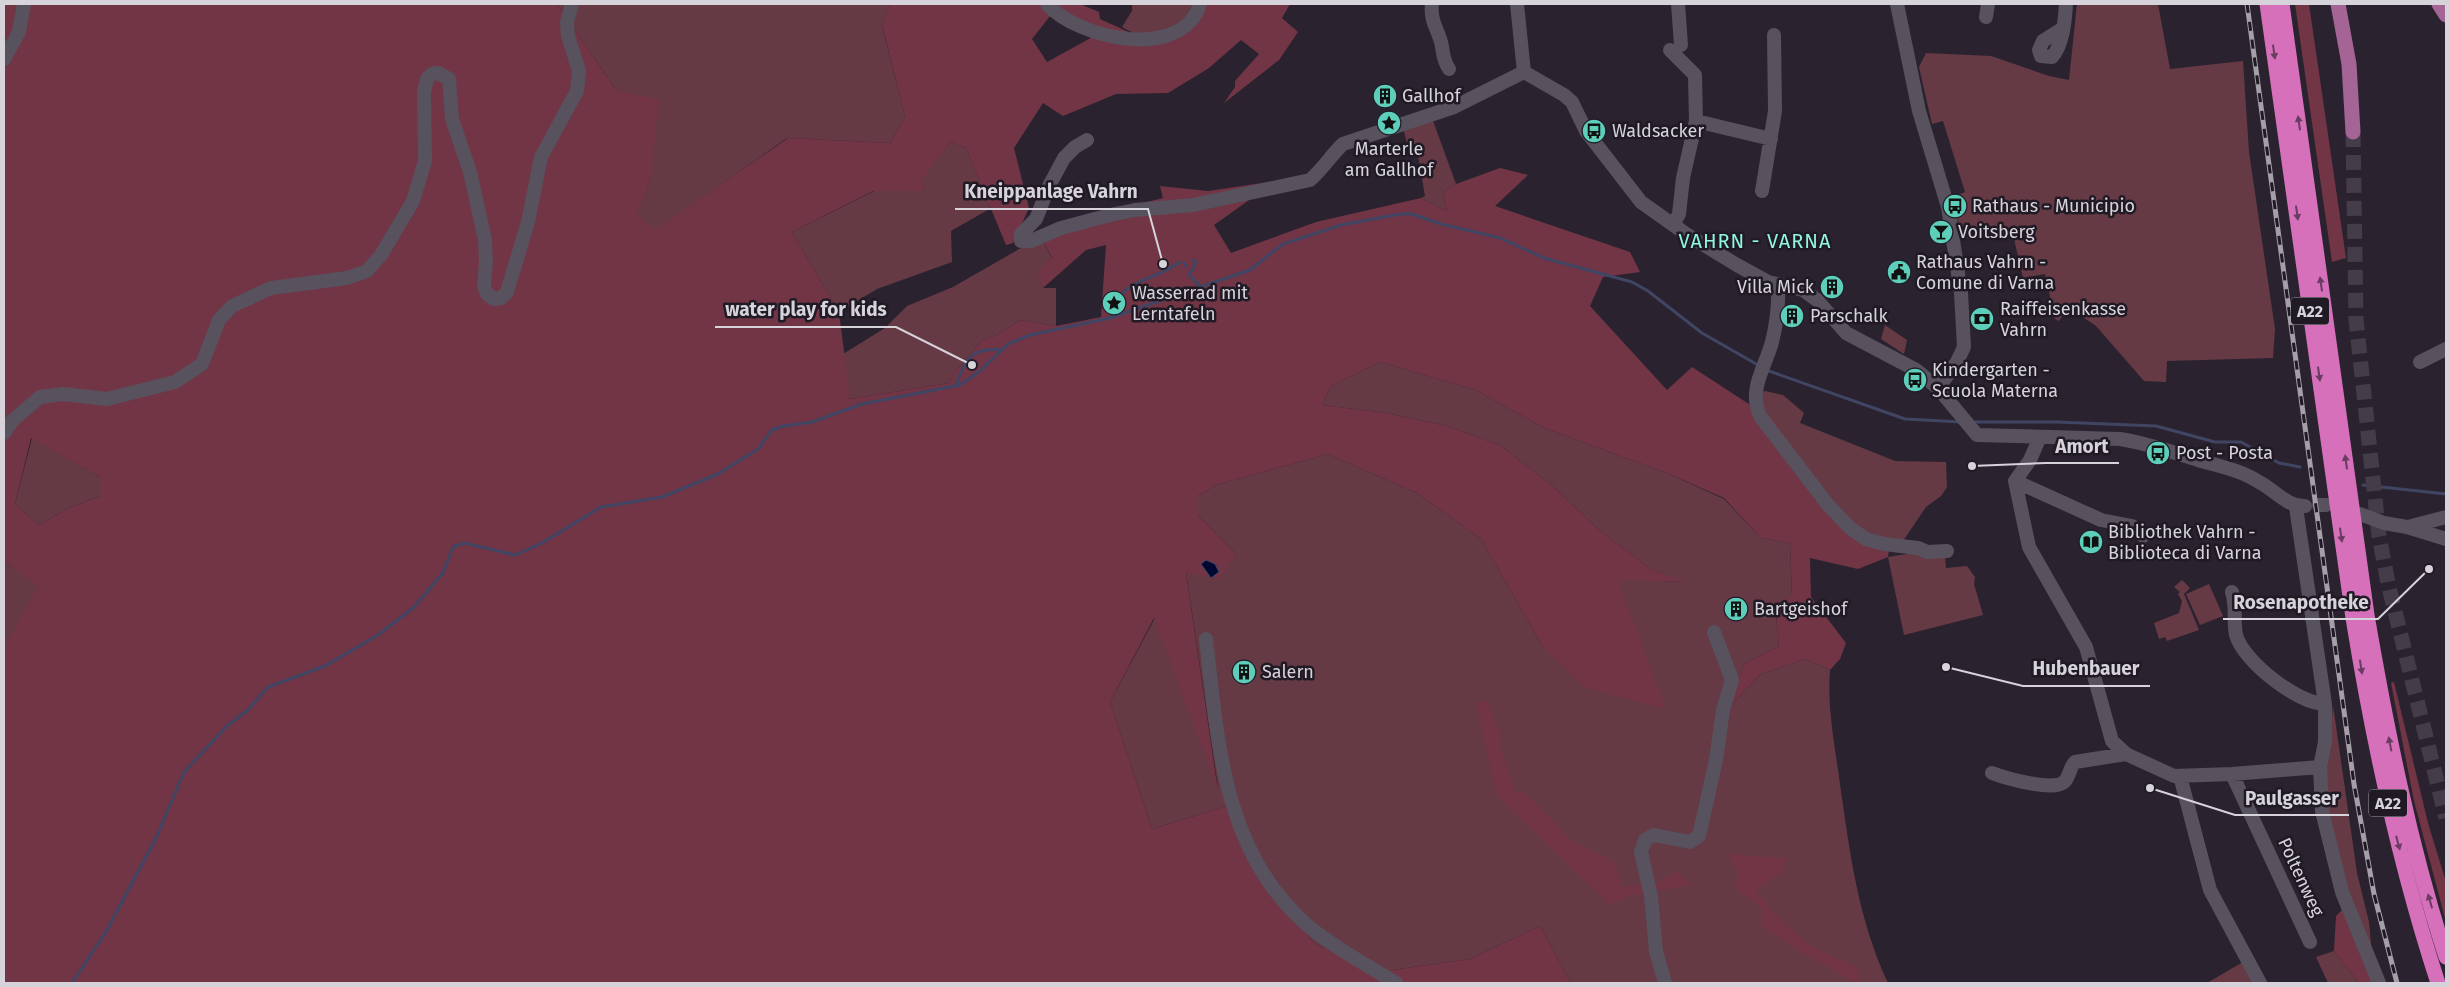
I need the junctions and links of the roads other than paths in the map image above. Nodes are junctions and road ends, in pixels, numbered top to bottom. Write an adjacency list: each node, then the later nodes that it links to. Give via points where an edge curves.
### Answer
1 (24, 4): 17 (street, via 19,32)
2 (572, 4): 30 (street, via 567,22 568,36 580,71 577,91 541,157 528,222 507,292 501,298 494,299 484,286 485,240 470,172 452,119 449,79 438,73 432,74 427,79 424,92 425,161 412,201 381,255 367,271 347,278 271,288 232,306 219,320 202,364 175,382 107,399 64,394 40,397 12,421)
3 (1047, 4): 4 (street, via 1072,24 1099,34 1144,40 1175,34 1189,24)
4 (1200, 4)
5 (1432, 4): 18 (street, via 1431,17 1441,42 1442,58)
6 (1516, 4): 19 (street)
7 (1678, 4): 20 (street, via 1676,48 1695,75)
8 (1897, 4): 29 (street, via 1920,111 1948,207 1961,293 1964,347)
9 (2066, 4): 15 (street)
10 (2267, 4): 56 (highway, A22, one-way to 56, via 2367,704 2398,846)
11 (2282, 4): 51 (highway, A22, one-way to 11, via 2413,844 2381,700)
12 (2338, 4): 21 (main road, via 2349,64)
13 (2439, 4): 14 (main road)
14 (2446, 15)
15 (2062, 29)
16 (1774, 35): 22 (street, via 1775,111)
17 (4, 59)
18 (1449, 69)
19 (1524, 72): 23 (street, via 1454,107 1343,144 1310,180 1193,205 1135,210 1062,228 1031,241 1021,241 1021,234 1036,219 1064,158); 25 (street, via 1572,102 1586,131 1632,192)
20 (1696, 121): 22 (street); 25 (street, via 1683,178 1679,214)
21 (2353, 132)
22 (1771, 138): 24 (street)
23 (1087, 140)
24 (1762, 191)
25 (1673, 225): 26 (street, via 1737,265)
26 (1778, 284): 29 (street, via 1803,290 1817,300 1846,333 1916,370); 38 (street, via 1780,305 1755,399 1760,416 1828,505 1866,540 1927,552)
27 (2446, 349): 28 (street)
28 (2420, 362)
29 (1938, 388): 31 (street, via 1977,435)
30 (4, 434)
31 (2040, 437): 32 (street); 42 (street, via 2139,442 2244,473 2288,503 2312,506)
32 (2015, 482): 36 (street, via 2101,520 2132,526); 43 (street, via 2029,547 2086,647)
33 (2360, 514): 35 (street)
34 (2446, 517): 35 (street)
35 (2408, 527): 37 (street)
36 (2143, 536)
37 (2446, 539)
38 (1947, 551)
39 (2232, 592): 42 (street, via 2236,604 2237,636 2250,657 2298,697)
40 (1714, 632): 53 (street, via 1732,680 1723,710 1699,836 1690,842 1654,834 1645,840 1641,852 1651,896 1656,951)
41 (1206, 639): 52 (street, via 1225,777 1238,824 1265,877 1302,919)
42 (2325, 704): 46 (street, via 2325,742)
43 (2112, 741): 44 (street); 45 (street)
44 (2126, 754): 45 (street); 49 (street, via 2158,770)
45 (2106, 757): 47 (street, via 2075,762 2065,782 2057,785 2036,784)
46 (2320, 767): 48 (street); 55 (street, via 2322,811 2332,857 2342,892)
47 (1992, 773)
48 (2232, 774): 49 (street); 50 (street, Poltenweg)
49 (2180, 776): 54 (street, via 2210,890)
50 (2310, 942)
51 (2446, 957)
52 (1396, 983)
53 (1666, 983)
54 (2260, 983)
55 (2380, 983)
56 (2438, 983)

